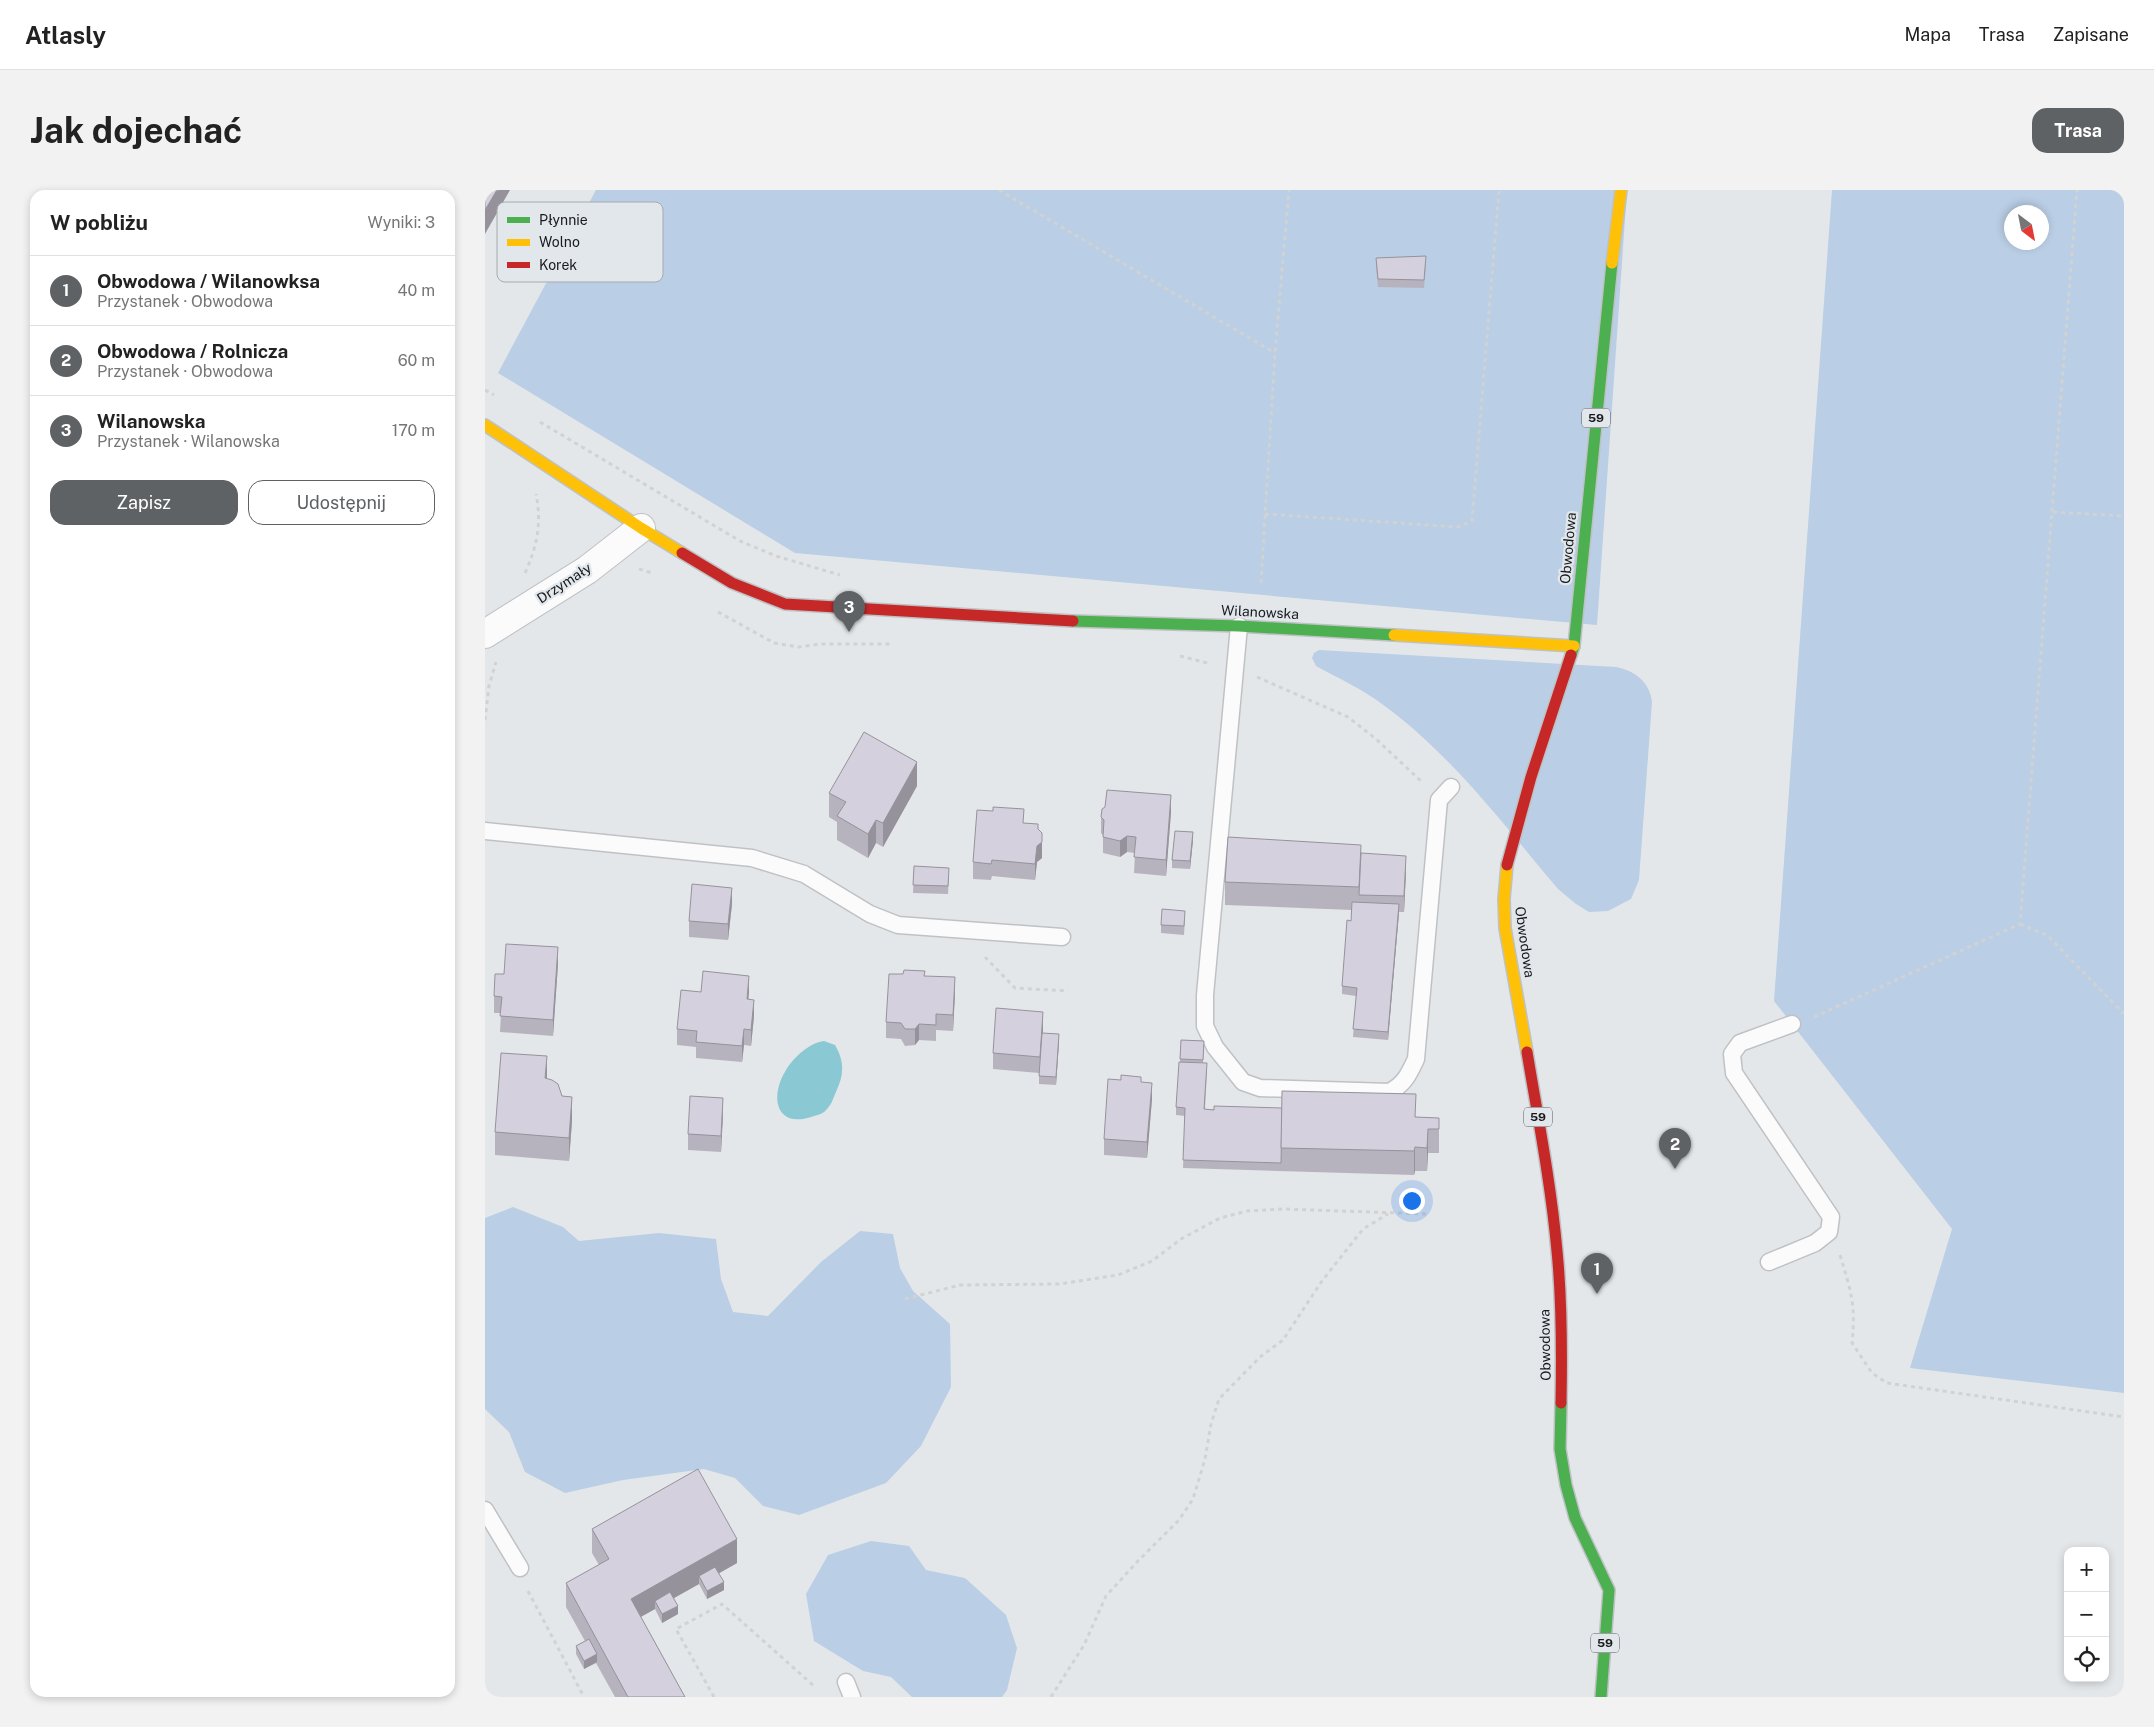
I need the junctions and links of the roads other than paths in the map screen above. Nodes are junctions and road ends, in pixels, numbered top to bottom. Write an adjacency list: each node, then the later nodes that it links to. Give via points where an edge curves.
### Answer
1 (1621, 190): 6 (main road, Obwodowa / 59)
2 (485, 425): 3 (main road, Wilanowska)
3 (641, 528): 4 (main road, Wilanowska, via 732,583 785,604 1036,620); 5 (street, Drzymały, via 587,570)
4 (1239, 626): 6 (main road, Wilanowska); 7 (lane, via 1205,994 1205,1026 1215,1046 1243,1082 1260,1088 1389,1092 1400,1087 1408,1076 1416,1059 1439,800)
5 (485, 634)
6 (1574, 646): 14 (main road, Obwodowa / 59, via 1531,777 1510,856 1504,899 1505,928 1542,1139 1557,1251 1562,1348 1560,1449 1575,1518 1609,1590)
7 (1451, 787)
8 (485, 831): 9 (lane, via 752,858 804,874 871,914 898,925)
9 (1062, 937)
10 (1792, 1024): 11 (lane, via 1741,1043 1733,1054 1733,1073 1831,1217 1829,1232 1815,1243)
11 (1769, 1262)
12 (485, 1510): 13 (lane)
13 (521, 1568)
14 (1601, 1697)

